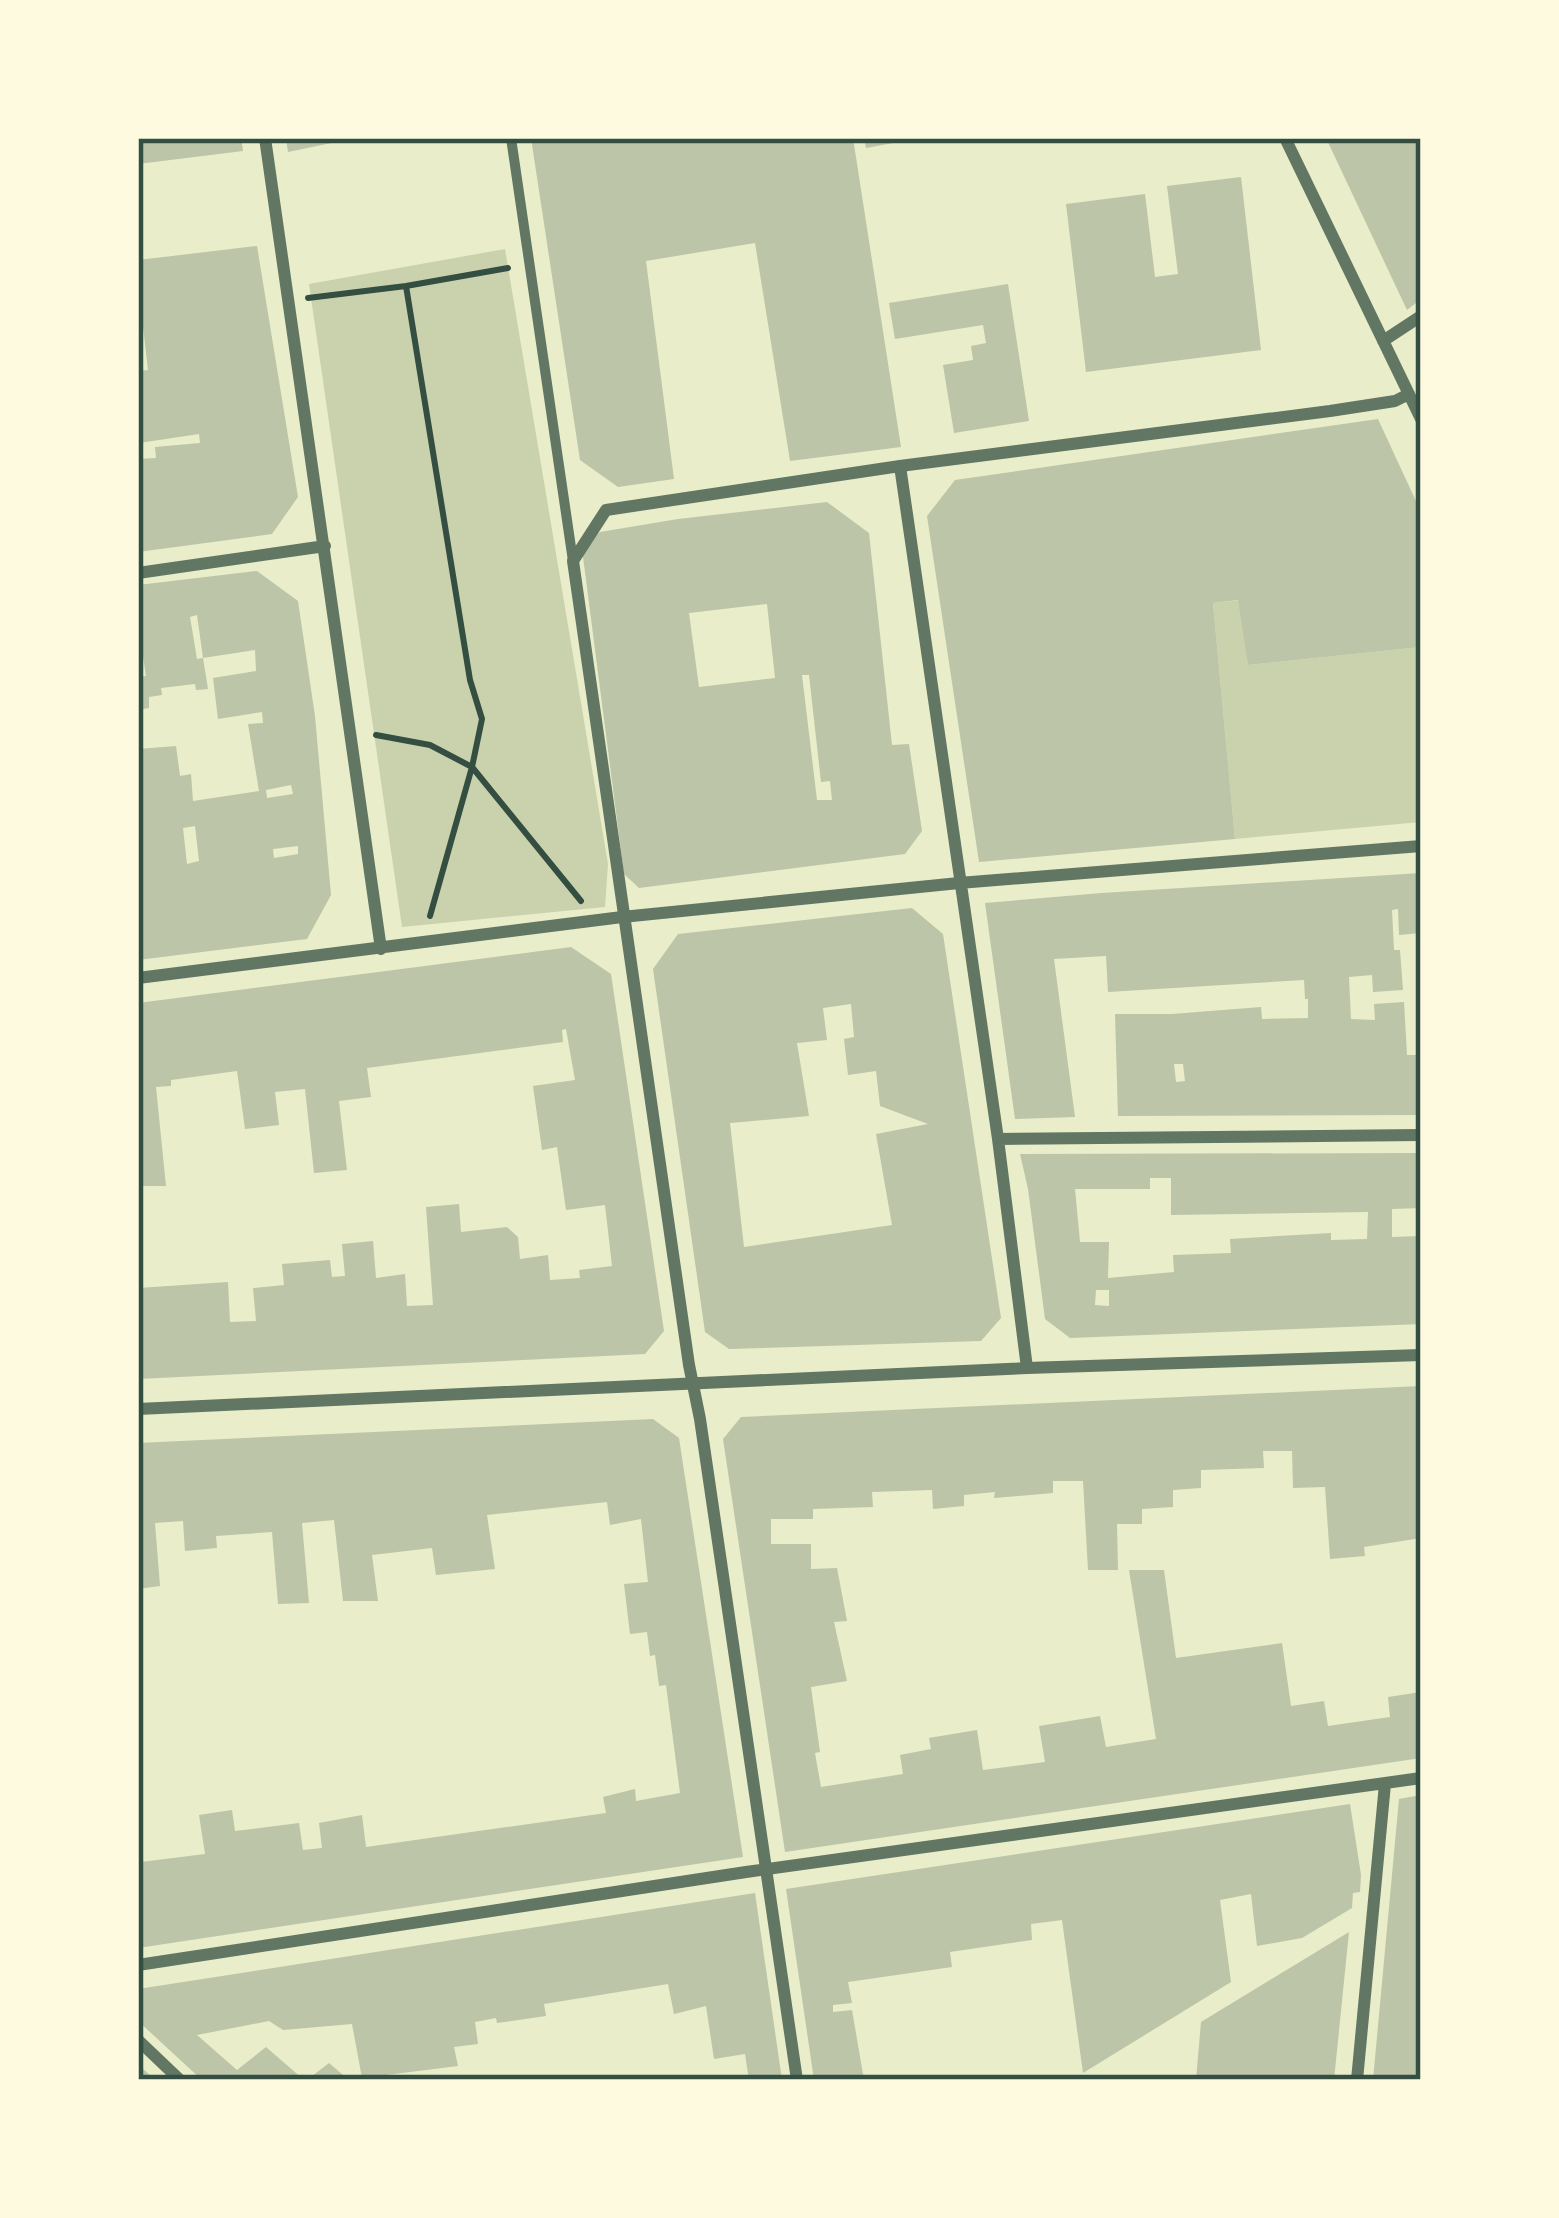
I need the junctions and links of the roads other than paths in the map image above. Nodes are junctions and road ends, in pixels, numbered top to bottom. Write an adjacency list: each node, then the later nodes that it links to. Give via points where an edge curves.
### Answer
1 (265, 138): 9 (street)
2 (511, 138): 10 (street)
3 (1286, 138): 5 (street)
4 (1421, 316): 5 (street)
5 (1383, 341): 6 (street)
6 (1409, 394): 7 (street); 8 (street)
7 (1421, 419)
8 (900, 466): 10 (street, via 606,510); 13 (street)
9 (326, 546): 11 (street); 15 (street)
10 (573, 561): 14 (street)
11 (138, 572)
12 (1421, 846): 13 (street)
13 (959, 883): 14 (street); 18 (street)
14 (622, 917): 15 (street); 21 (street)
15 (381, 949): 16 (street)
16 (138, 978)
17 (1421, 1135): 18 (street)
18 (998, 1139): 20 (street)
19 (1421, 1355): 20 (street)
20 (1028, 1368): 21 (street)
21 (694, 1384): 22 (street); 25 (street)
22 (138, 1409)
23 (1421, 1778): 24 (street)
24 (1385, 1784): 25 (street); 30 (street)
25 (767, 1870): 26 (street); 29 (street)
26 (138, 1965)
27 (138, 2040): 28 (street)
28 (180, 2080)
29 (796, 2080)
30 (1357, 2080)

